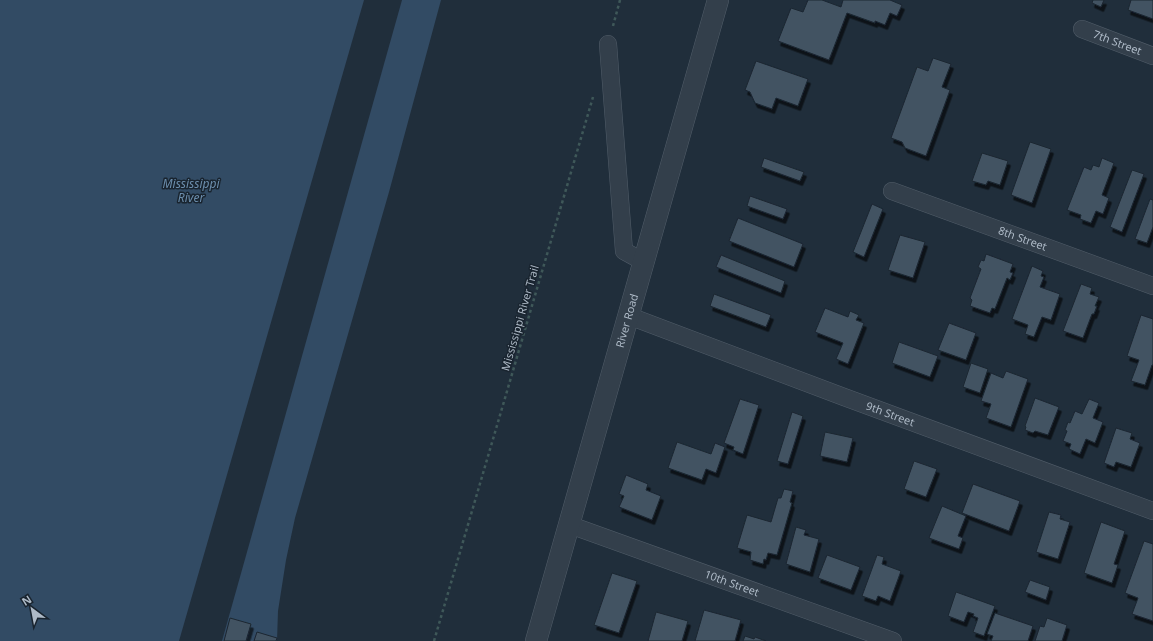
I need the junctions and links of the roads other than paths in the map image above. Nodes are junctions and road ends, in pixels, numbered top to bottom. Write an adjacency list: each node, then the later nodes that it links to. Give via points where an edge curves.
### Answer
1 (718, 0): 6 (street, River Road)
2 (1082, 29): 4 (street, 7th Street)
3 (608, 44): 6 (street, via 624,251)
4 (1153, 56)
5 (892, 191): 7 (street, 8th Street)
6 (644, 262): 8 (street, River Road)
7 (1153, 286)
8 (629, 316): 9 (street, 9th Street); 10 (street, River Road)
9 (1153, 511)
10 (570, 525): 11 (street, River Road); 12 (street, 10th Street)
11 (536, 641)
12 (893, 641)

